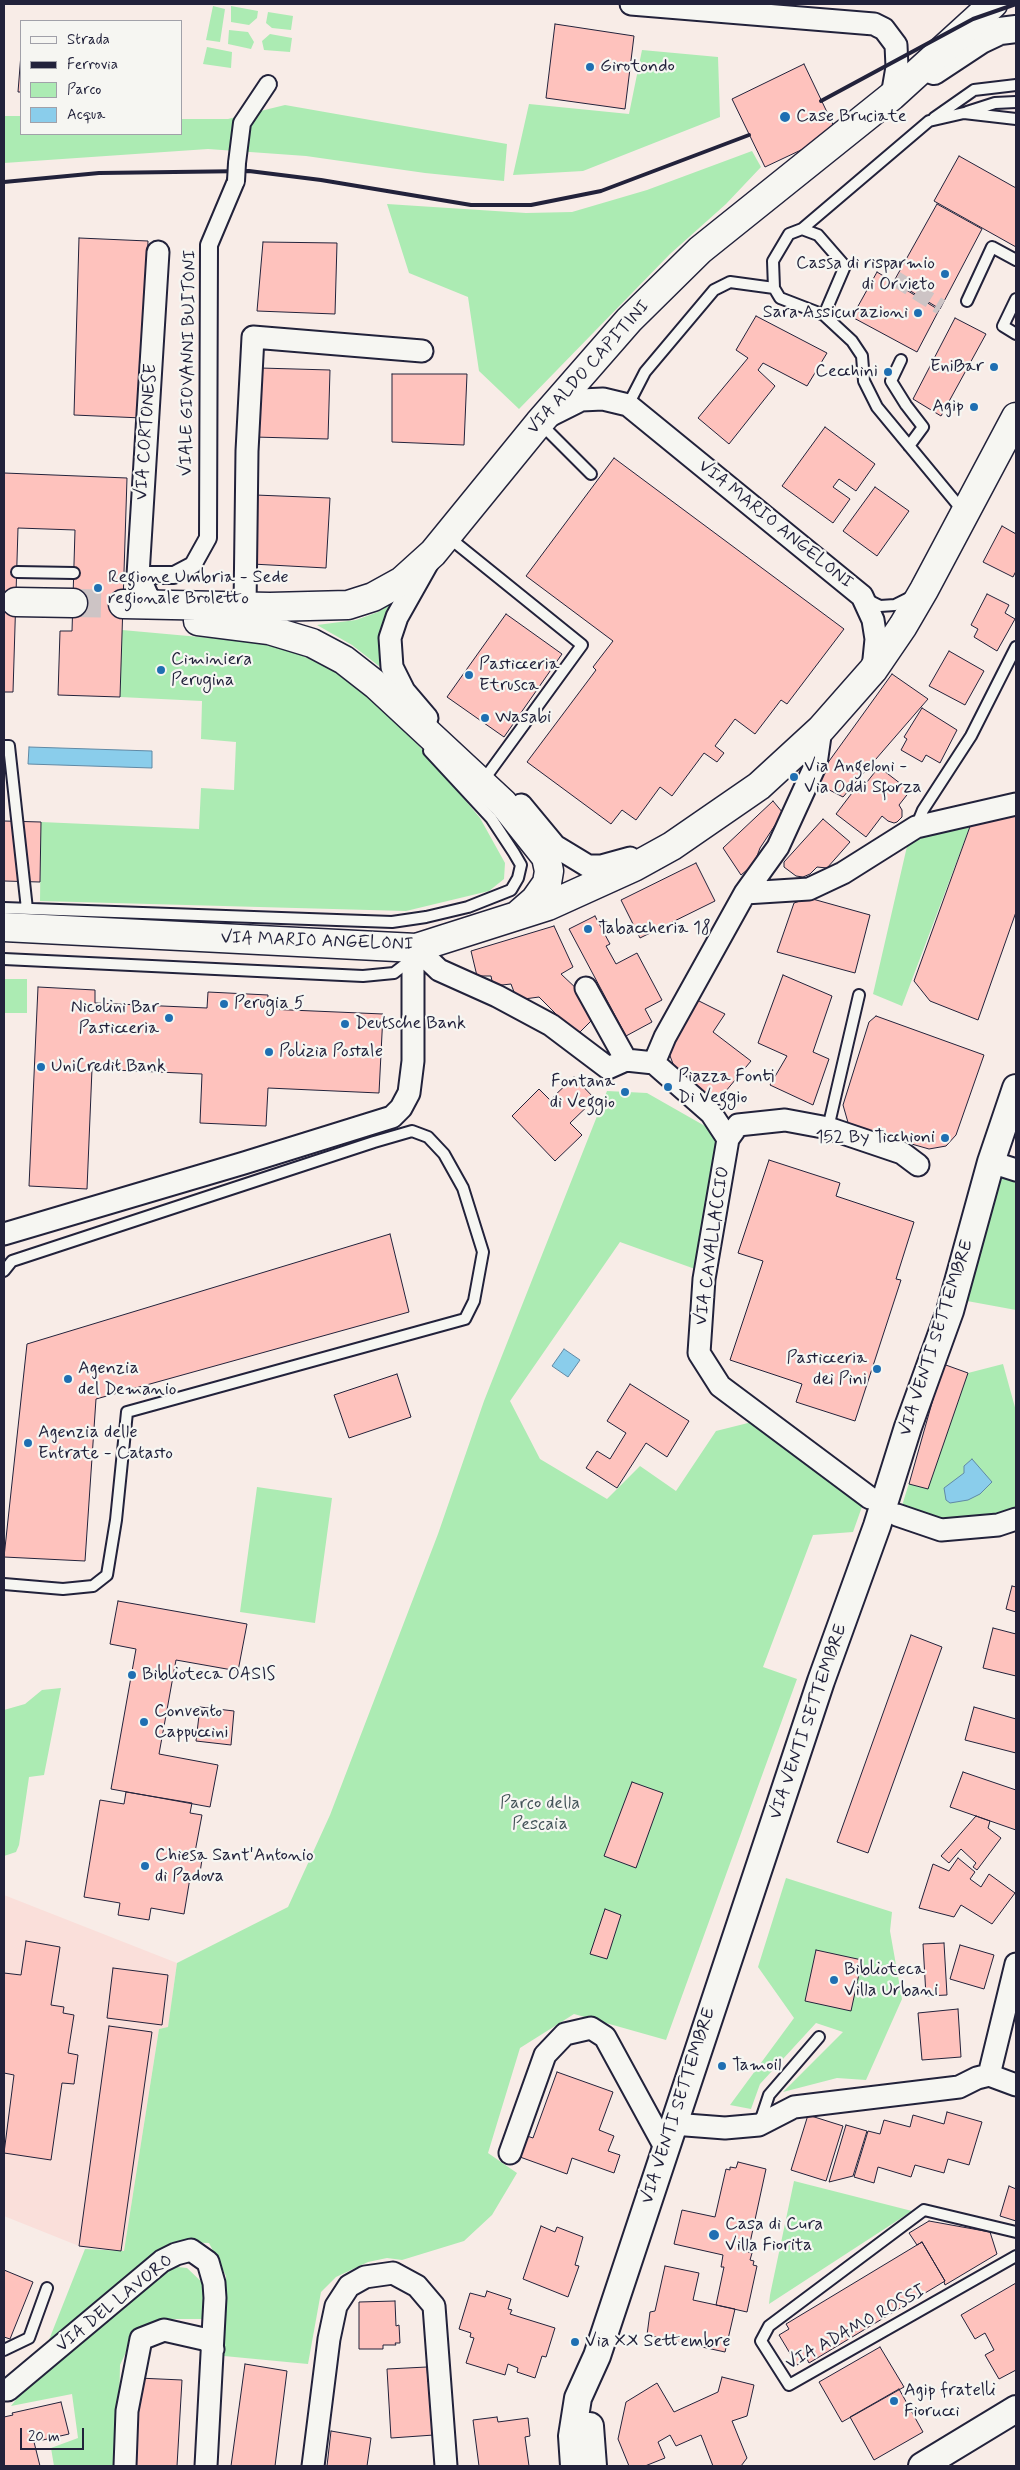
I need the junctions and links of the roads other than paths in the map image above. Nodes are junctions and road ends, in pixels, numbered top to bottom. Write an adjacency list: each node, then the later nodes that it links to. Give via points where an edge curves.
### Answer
1 (631, 4): 6 (street, via 874,24 884,29 896,45 897,67)
2 (993, 4): 6 (main road, VIA ALDO CAPITINI)
3 (1016, 29): 6 (street, via 1000,31 981,40)
4 (268, 84): 30 (street, VIALE GIOVANNI BUITONI, bridge, via 242,123 236,181 209,245 208,538 193,565 187,569 174,575)
5 (1016, 85): 10 (lane, via 974,90)
6 (892, 96): 23 (main road, VIA ALDO CAPITINI, via 700,250 629,320)
7 (1016, 102): 8 (lane, via 995,103)
8 (964, 113): 9 (lane); 10 (lane)
9 (1016, 120)
10 (929, 121): 11 (lane)
11 (802, 228): 14 (lane, via 789,234 773,261); 17 (lane, via 818,235 844,266)
12 (158, 252): 30 (street, VIA CORTONESE)
13 (1016, 260): 16 (lane, via 992,247)
14 (774, 288): 17 (lane, via 780,298); 21 (lane, via 730,282 714,290 645,372)
15 (1016, 298): 18 (lane, via 1003,326)
16 (967, 301)
17 (824, 315): 24 (lane, via 852,341 862,356 864,381 877,407)
18 (1016, 334)
19 (422, 352): 36 (street, via 253,337)
20 (901, 360): 24 (lane, via 891,381 923,427)
21 (628, 405): 23 (street, VIA MARIO ANGELONI, via 603,399 581,400); 32 (street, VIA MARIO ANGELONI)
22 (1016, 417): 26 (main road, VIA MARIO ANGELONI)
23 (539, 422): 25 (lane); 27 (main road, VIA ALDO CAPITINI)
24 (909, 446): 26 (lane)
25 (591, 474)
26 (966, 514): 31 (main road, VIA MARIO ANGELONI)
27 (439, 544): 36 (main road, VIA ALDO CAPITINI, via 402,581 373,597 348,605); 42 (street, via 397,617 390,638 392,667 404,691 425,716); 42 (lane, via 582,645)
28 (17, 572): 29 (lane)
29 (74, 573)
30 (131, 575): 35 (street, VIA CORTONESE, via 148,597)
31 (924, 590): 32 (lane, via 894,605 880,606); 38 (main road, VIA MARIO ANGELONI)
32 (862, 596): 38 (street, VIA MARIO ANGELONI, via 873,620 876,639)
33 (16, 602): 34 (main road)
34 (73, 603)
35 (142, 605): 36 (main road, VIA ALDO CAPITINI); 39 (main road, via 177,619 269,630 312,644 344,660 369,679)
36 (244, 607)
37 (1016, 647): 44 (lane, via 971,736 923,810)
38 (873, 670): 40 (main road, VIA MARIO ANGELONI)
39 (418, 726): 49 (main road, via 503,803 546,857 547,884); 51 (lane, via 430,752 491,818 521,865 518,878 511,890 468,907)
40 (821, 729): 45 (main road, VIA MARIO ANGELONI, via 758,786); 46 (street, via 816,764 778,847)
41 (4, 746): 48 (lane, via 9,746)
42 (488, 774): 45 (street, via 527,812 555,846 588,866 619,862)
43 (1016, 804): 44 (street)
44 (916, 827): 46 (street, via 844,873 809,889)
45 (672, 846): 49 (main road, VIA MARIO ANGELONI, via 634,867)
46 (744, 893): 56 (street, via 665,1036)
47 (4, 908): 48 (lane)
48 (27, 909): 51 (lane)
49 (514, 919): 52 (main road, VIA MARIO ANGELONI)
50 (4, 927): 51 (main road, VIA MARIO ANGELONI)
51 (331, 933): 52 (main road, VIA MARIO ANGELONI)
52 (415, 953): 53 (lane, via 394,973 363,976); 57 (street, via 439,970 497,996); 64 (street, via 413,1060 409,1093 392,1116)
53 (4, 959)
54 (586, 988): 57 (street)
55 (859, 995): 59 (lane)
56 (654, 1063): 57 (street); 60 (street)
57 (617, 1064)
58 (1016, 1088): 61 (street, VIA VENTI SETTEMBRE)
59 (828, 1128): 60 (street, via 785,1120); 62 (street, via 902,1153)
60 (733, 1132): 66 (street, VIA CAVALLACCIO, via 704,1279 699,1353 720,1386)
61 (991, 1162): 63 (street); 75 (street, VIA VENTI SETTEMBRE, via 950,1311 821,1681)
62 (918, 1165)
63 (1016, 1170)
64 (11, 1232)
65 (4, 1271): 69 (lane, via 12,1261 412,1131 428,1137 444,1154 464,1188 483,1252 474,1301 465,1319 127,1412 107,1575 93,1586 63,1589)
66 (870, 1498)
67 (897, 1515): 68 (street, via 941,1530 998,1525)
68 (1016, 1519)
69 (4, 1584)
70 (1016, 1964): 72 (street)
71 (819, 2037): 74 (lane, via 769,2095)
72 (989, 2075): 73 (street); 74 (street, via 958,2087 794,2107)
73 (1016, 2085)
74 (759, 2125): 75 (street)
75 (669, 2135): 76 (street, via 605,2037 591,2028 565,2034 545,2055); 82 (street, VIA VENTI SETTEMBRE)
76 (510, 2153)
77 (1016, 2232): 78 (lane, VIA ADAMO ROSSI, via 924,2210 769,2326 762,2341 789,2385)
78 (1016, 2256)
79 (47, 2288): 81 (lane, via 29,2338)
80 (213, 2348): 83 (street, VIA DEL LAVORO, via 214,2283 208,2262 191,2250 162,2261 8,2390); 85 (street, via 208,2340 164,2330 142,2339 127,2411); 86 (street, VIA DEL LAVORO)
81 (4, 2350)
82 (597, 2356): 89 (street, VIA VENTI SETTEMBRE, via 578,2398 572,2436); 90 (street, VIA VENTI SETTEMBRE, via 598,2378 590,2423)
83 (4, 2390)
84 (1016, 2409): 91 (street)
85 (125, 2466)
86 (206, 2466)
87 (313, 2466): 88 (street, via 336,2306 349,2286 365,2277 393,2273 417,2286 434,2306)
88 (446, 2466)
89 (574, 2466)
90 (593, 2466)
91 (922, 2466)

